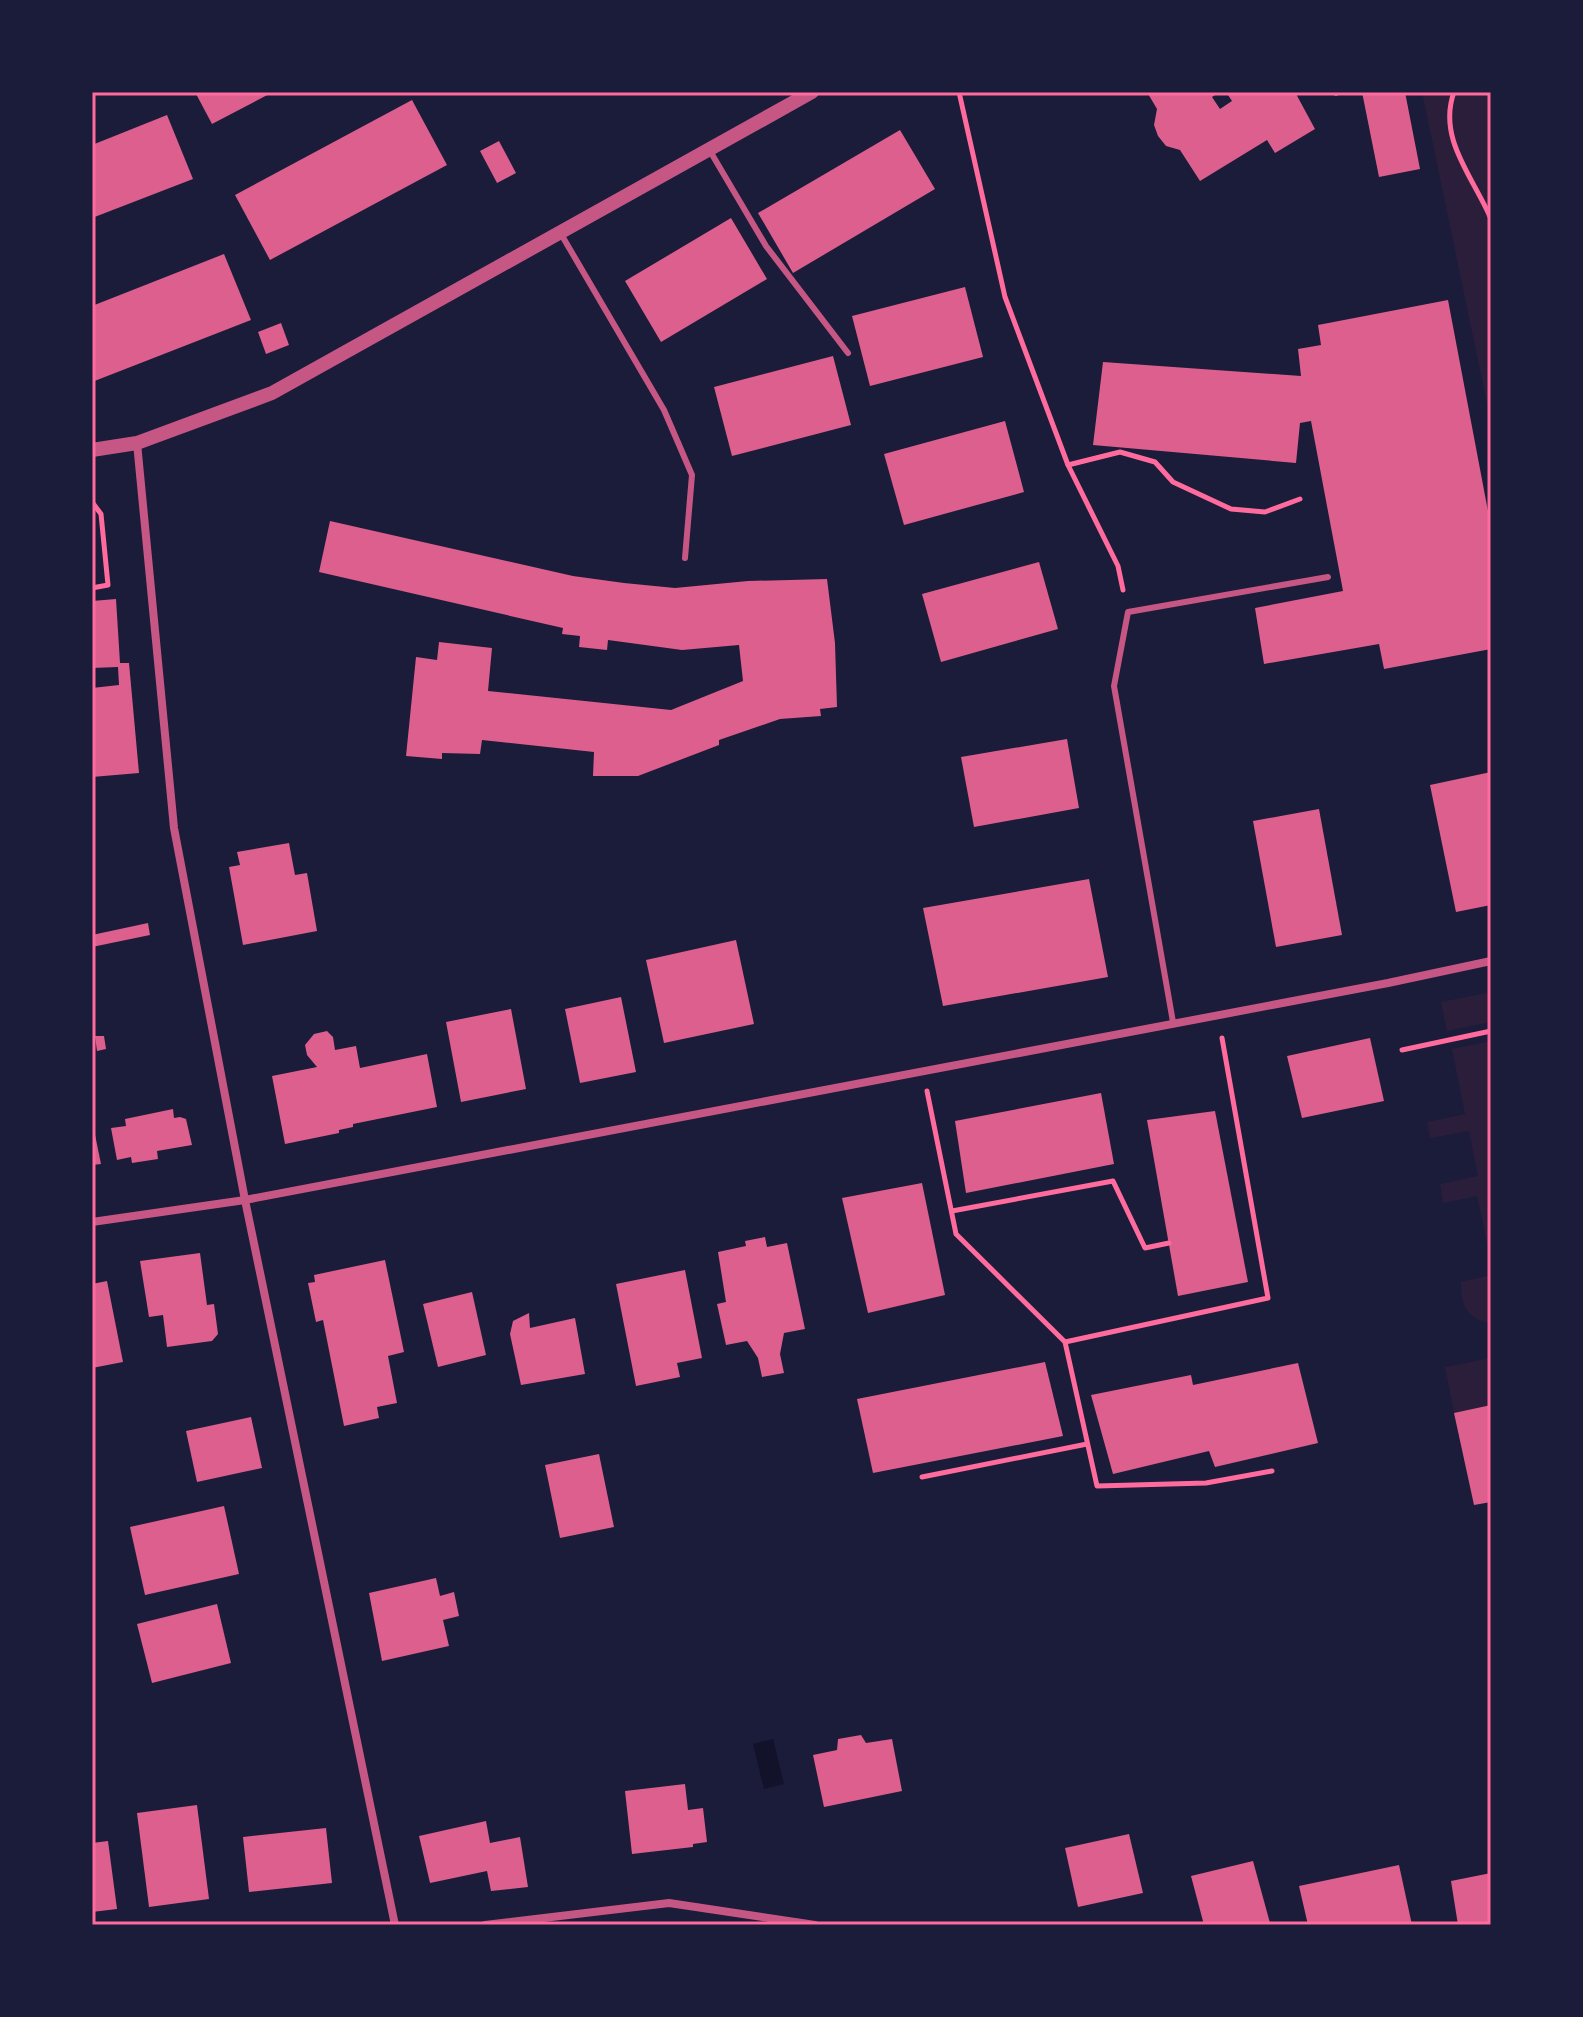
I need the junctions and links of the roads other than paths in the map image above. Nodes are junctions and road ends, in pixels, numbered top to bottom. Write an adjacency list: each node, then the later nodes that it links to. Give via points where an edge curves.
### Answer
1 (812, 92): 2 (street)
2 (710, 151): 3 (street); 4 (lane, via 766,246)
3 (561, 234): 5 (street, via 272,393); 7 (lane, via 664,410 692,475)
4 (848, 353)
5 (137, 443): 6 (street); 11 (street, via 174,828)
6 (92, 450)
7 (685, 558)
8 (1328, 577): 10 (lane, via 1128,612 1114,686)
9 (1491, 961): 10 (street)
10 (1173, 1022): 11 (street)
11 (245, 1200): 12 (street); 13 (street)
12 (92, 1222)
13 (395, 1925)
14 (485, 1925): 15 (street, via 669,1903)
15 (815, 1925)

